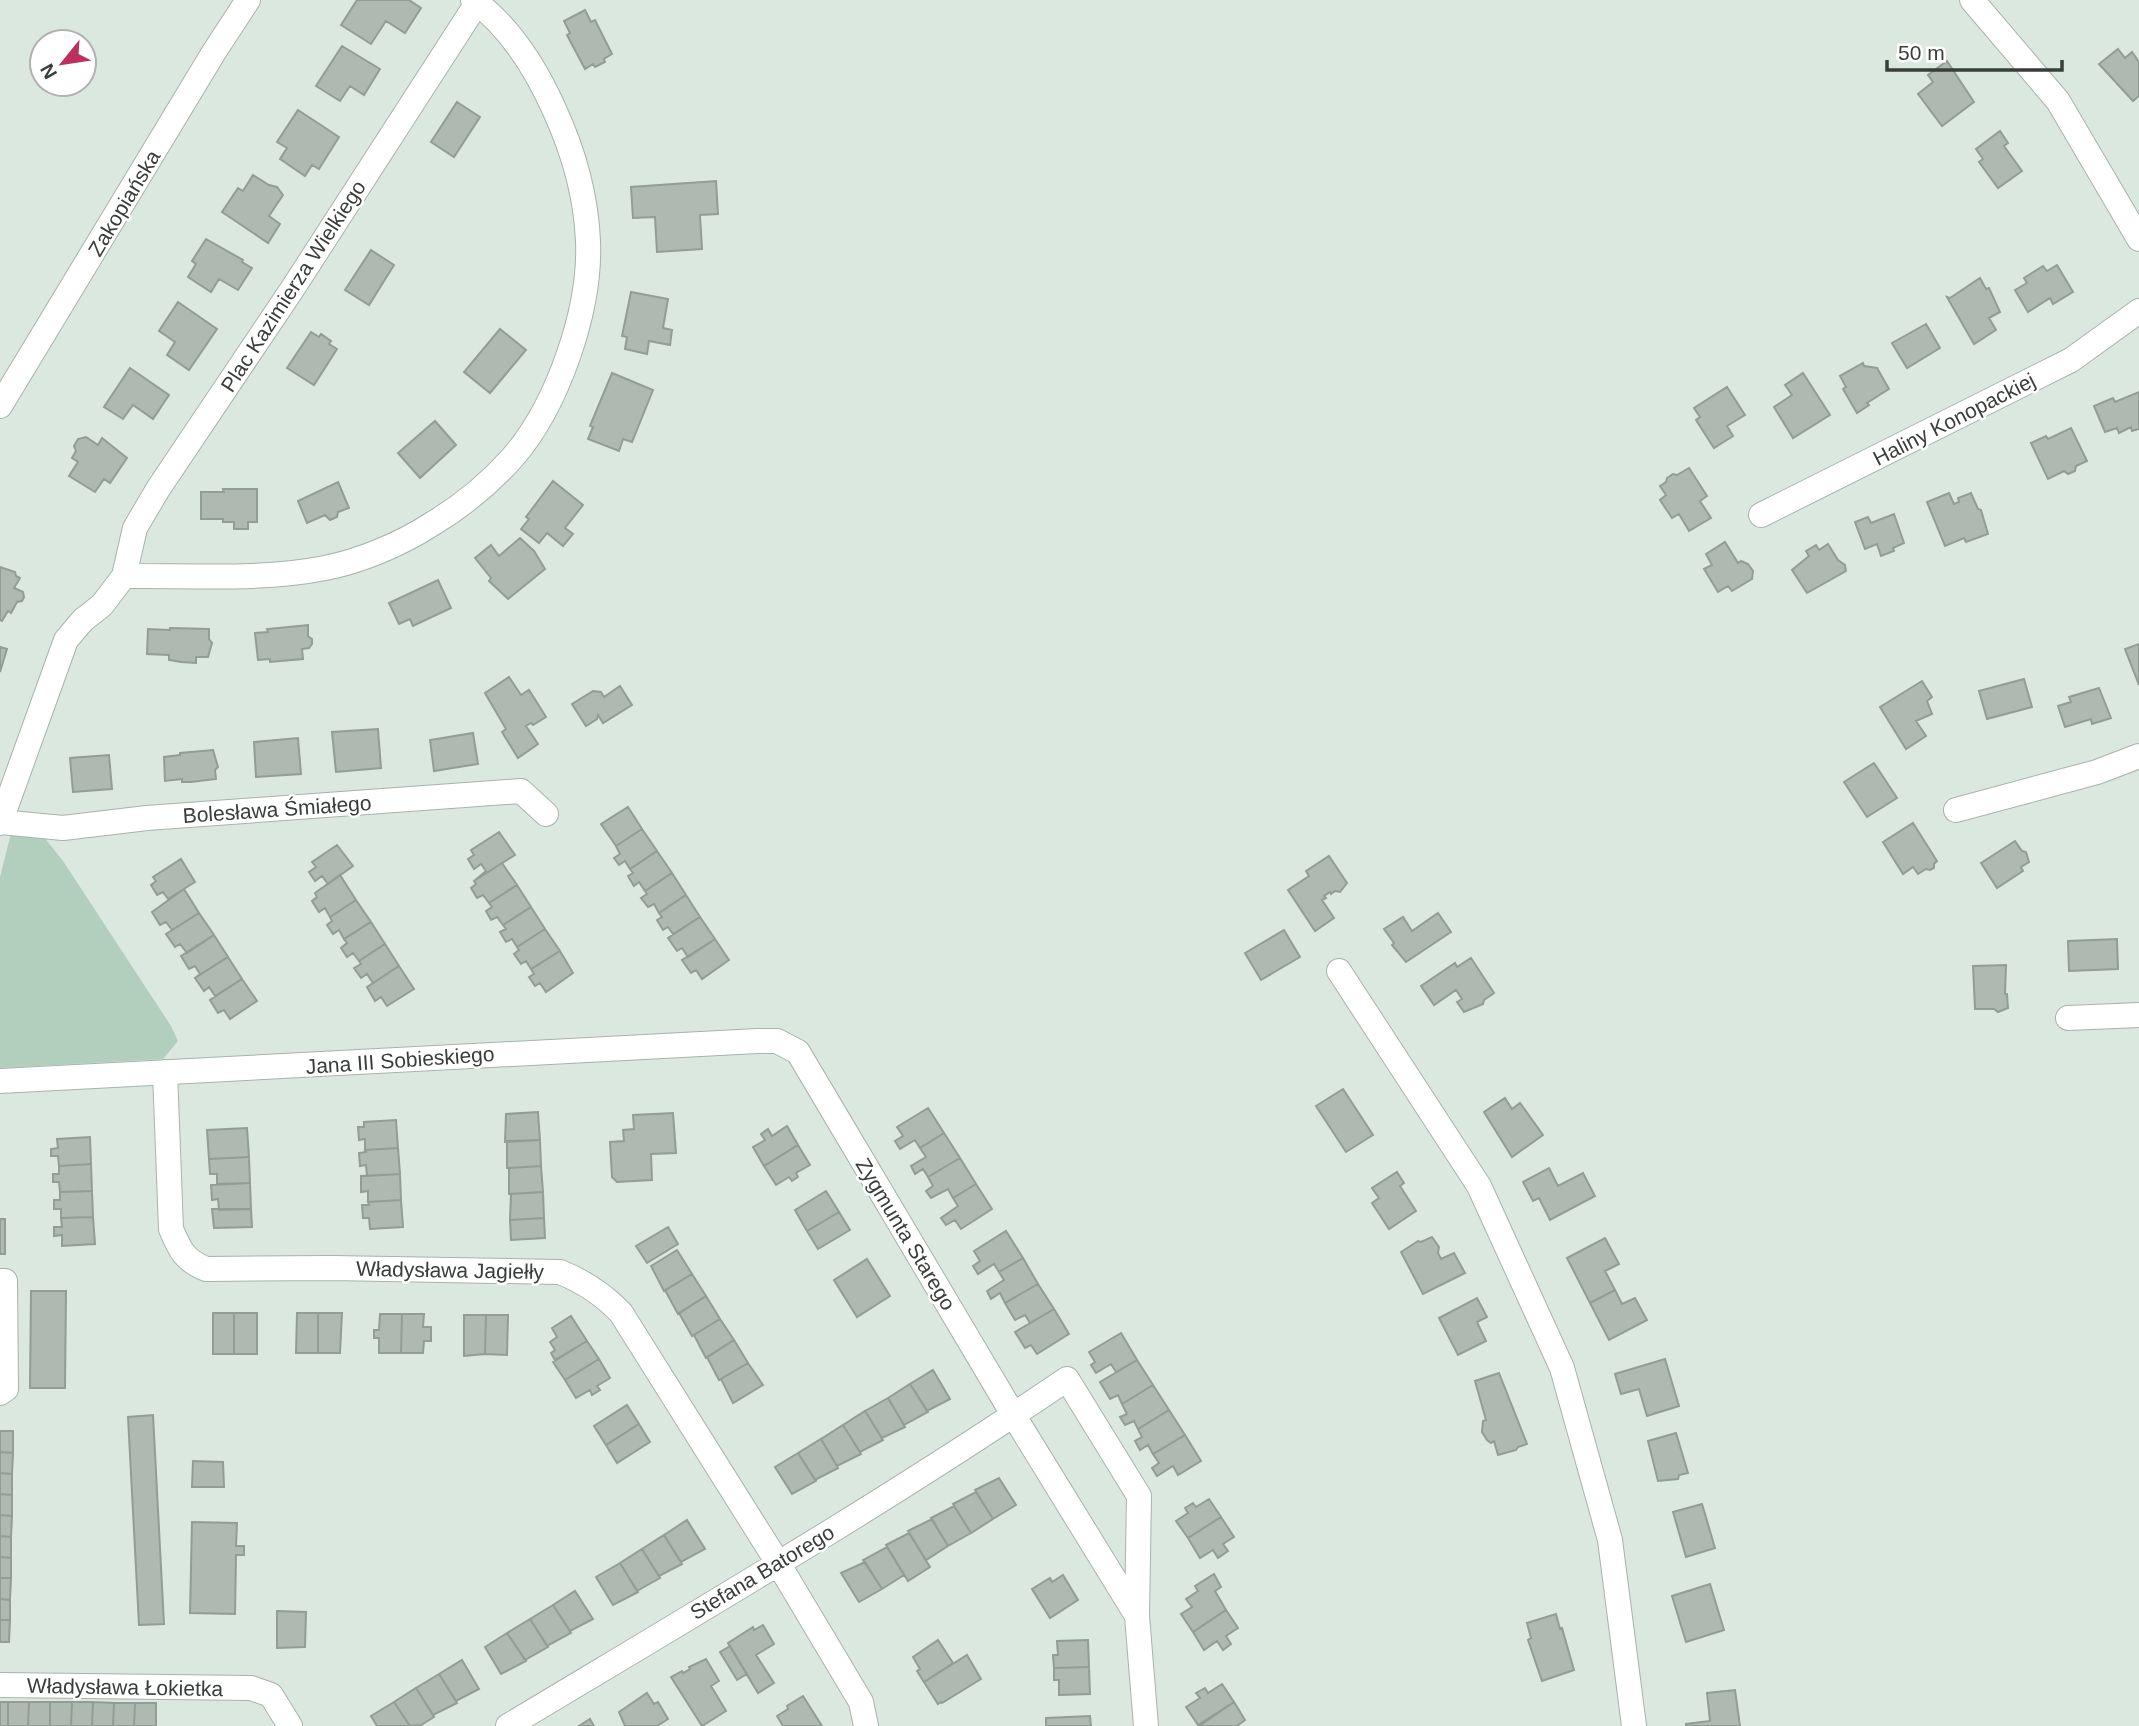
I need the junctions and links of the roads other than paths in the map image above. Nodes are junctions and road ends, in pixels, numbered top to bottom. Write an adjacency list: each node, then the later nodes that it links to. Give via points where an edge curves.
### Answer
1 (248, 0): 6 (street, Zakopiańska)
2 (1972, 0): 4 (street, via 2058,101)
3 (475, 2): 8 (street, Plac Kazimierza Wielkiego, via 158,489 135,528); 8 (street, via 509,34 545,89 569,141 581,189 588,242 584,295 573,344 536,421 514,456 470,499 380,551 325,568 262,575)
4 (2139, 239)
5 (2139, 311): 7 (street, Haliny Konopackiej, via 2071,360)
6 (0, 406)
7 (1762, 515)
8 (124, 576): 12 (street, via 66,640)
9 (2139, 756): 10 (street)
10 (1956, 810)
11 (546, 814): 12 (street, Bolesława Śmiałego, via 521,791 63,828)
12 (0, 823)
13 (1339, 971): 29 (street, via 1479,1186 1562,1368 1610,1540)
14 (2139, 1015): 15 (street)
15 (2068, 1018)
16 (798, 1052): 17 (street, Jana III Sobieskiego, via 777,1041 757,1041); 21 (street, Zygmunta Starego)
17 (164, 1072): 18 (street, Jana III Sobieskiego); 22 (street, Władysława Jagiełły, via 171,1229 190,1262 206,1269 560,1272 584,1282 621,1313)
18 (0, 1081)
19 (0, 1281): 20 (street, via 5,1281 6,1375 6,1389)
20 (0, 1393)
21 (1014, 1416): 22 (street, Stefana Batorego); 23 (street, Zygmunta Starego); 23 (street, Zygmunta Starego, via 1068,1380 1139,1496)
22 (778, 1563): 26 (street, Stefana Batorego); 27 (street, Władysława Jagiełły, via 861,1702)
23 (1138, 1616): 28 (street, Zygmunta Starego)
24 (0, 1685): 25 (street, Władysława Łokietka, via 251,1688 271,1695)
25 (290, 1726)
26 (508, 1726)
27 (866, 1726)
28 (1146, 1726)
29 (1634, 1726)

